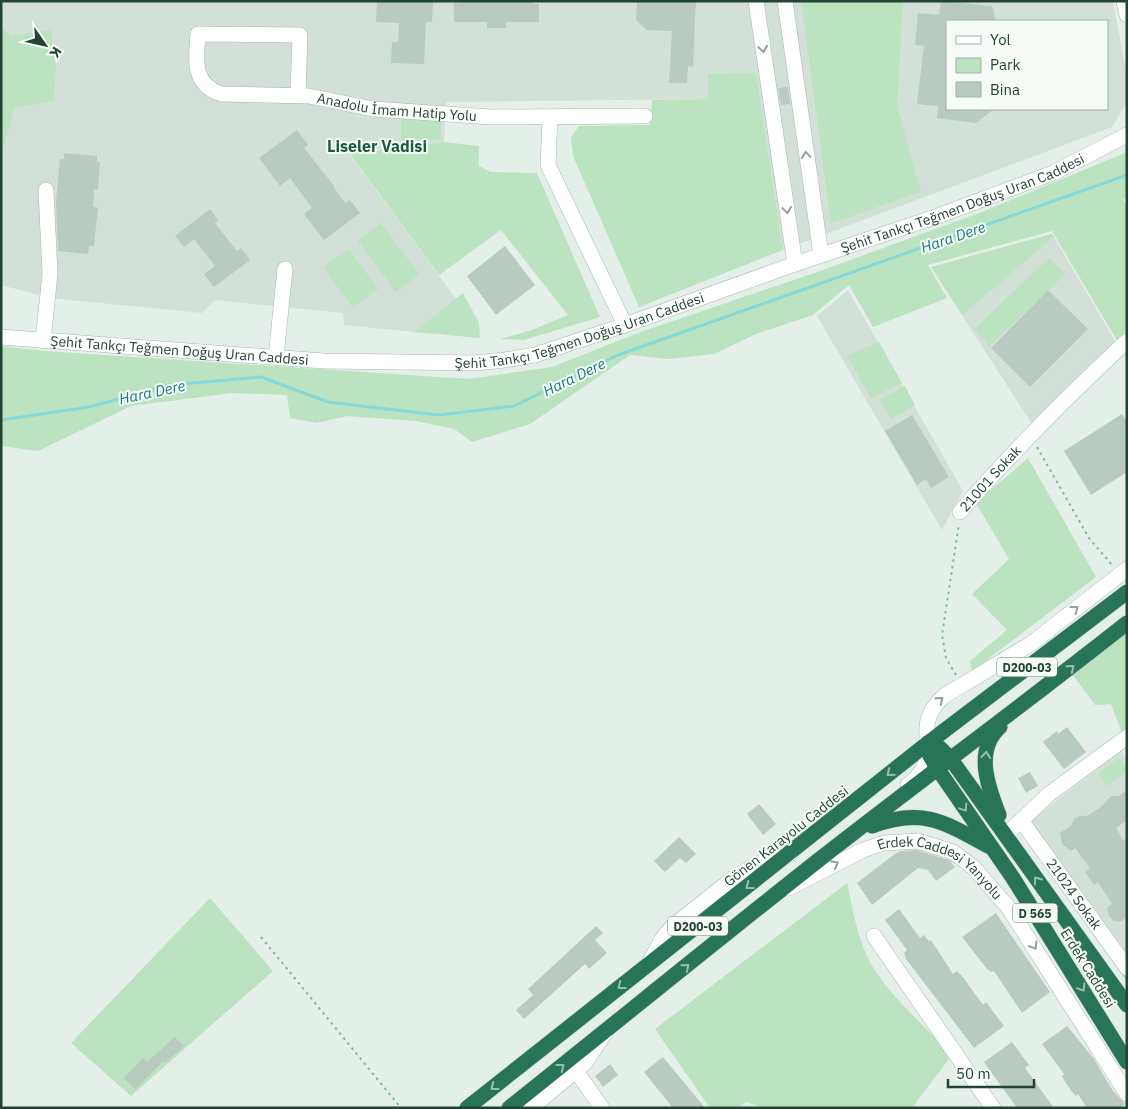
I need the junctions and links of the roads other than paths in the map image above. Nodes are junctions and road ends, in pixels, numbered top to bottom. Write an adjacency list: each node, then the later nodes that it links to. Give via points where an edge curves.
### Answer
1 (756, 1): 11 (street, one-way to 11)
2 (784, 1): 10 (street, one-way to 2)
3 (1124, 1): 4 (street)
4 (1127, 15)
5 (298, 95): 5 (street, Anadolu İmam Hatip Yolu, via 222,94 208,88 197,71 198,34 300,35); 7 (street, Anadolu İmam Hatip Yolu, via 373,109 490,117)
6 (645, 116): 7 (street, Anadolu İmam Hatip Yolu)
7 (550, 117): 13 (street, via 548,165)
8 (1127, 135): 10 (street, Şehit Tankçı Teğmen Doğuş Uran Caddesi, via 1053,173)
9 (46, 190): 15 (street, via 50,274)
10 (821, 255): 11 (street, Şehit Tankçı Teğmen Doğuş Uran Caddesi)
11 (794, 264): 13 (street, Şehit Tankçı Teğmen Doğuş Uran Caddesi)
12 (285, 269): 17 (street)
13 (625, 325): 17 (street, Şehit Tankçı Teğmen Doğuş Uran Caddesi, via 535,355 475,363)
14 (1, 337): 15 (street, Şehit Tankçı Teğmen Doğuş Uran Caddesi)
15 (43, 341): 17 (street, Şehit Tankçı Teğmen Doğuş Uran Caddesi)
16 (1127, 341): 18 (street, 21001 Sokak, via 1030,435)
17 (276, 358)
18 (960, 512)
19 (1124, 572): 24 (street, one-way to 19, via 925,724 933,705 1032,643)
20 (1127, 592): 24 (highway, Gönen Karayolu Caddesi / D200-03)
21 (1127, 623): 22 (highway, D200-03, one-way to 21)
22 (1033, 698): 25 (highway, D200-03); 28 (highway, one-way to 22, via 987,783 987,744 995,732)
23 (1126, 740): 27 (street, via 1049,794)
24 (928, 743): 25 (highway, D 565, via 940,748); 26 (highway, D 565, via 930,756); 31 (street, via 925,766 916,778); 40 (highway, Gönen Karayolu Caddesi / D200-03, one-way to 40)
25 (950, 758): 26 (highway, D200-03); 28 (highway, Erdek Caddesi / D 565)
26 (937, 768): 29 (highway, D200-03); 30 (highway, Erdek Caddesi / D 565, one-way to 30)
27 (1021, 820): 28 (street); 34 (street, 21024 Sokak)
28 (1006, 835): 35 (highway, Erdek Caddesi / D 565, one-way to 28)
29 (846, 840): 30 (highway, via 890,819 929,818 944,822); 31 (highway, D200-03)
30 (991, 847): 37 (highway, Erdek Caddesi / D 565, one-way to 37)
31 (820, 859): 32 (highway, D200-03)
32 (776, 894): 36 (highway, D200-03, one-way to 32); 39 (street, Erdek Caddesi Yanyolu, one-way to 39, via 863,850 884,843 918,841 953,852 973,867 1008,907)
33 (874, 936): 44 (street)
34 (1125, 963)
35 (1127, 1005)
36 (607, 1030): 38 (street); 41 (highway, D200-03, one-way to 36)
37 (1127, 1062)
38 (576, 1071): 42 (street); 43 (street)
39 (1127, 1094)
40 (467, 1108)
41 (509, 1108)
42 (531, 1108)
43 (602, 1108)
44 (993, 1108)

